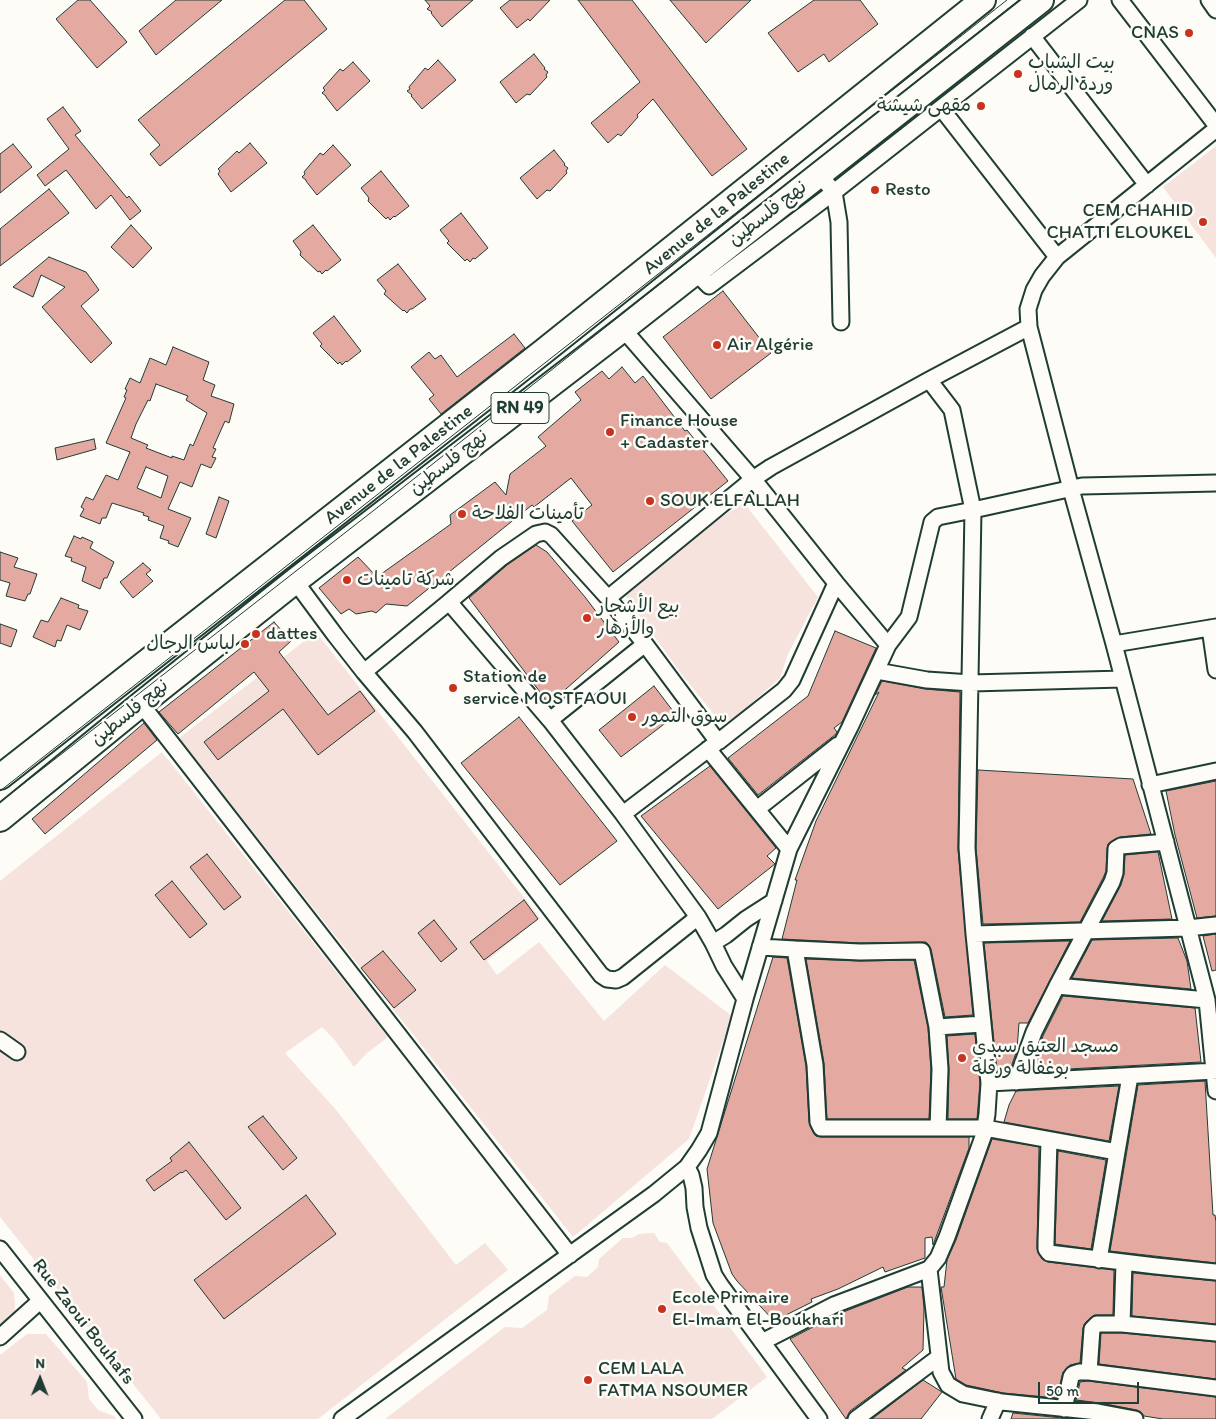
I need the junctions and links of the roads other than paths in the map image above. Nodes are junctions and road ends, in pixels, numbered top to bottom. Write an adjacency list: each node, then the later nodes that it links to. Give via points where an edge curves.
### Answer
1 (983, 0): 42 (main road, Avenue de la Palestine / RN 49, via 544,352)
2 (1042, 0): 8 (main road, نهج فلسطين / RN 49)
3 (1079, 0): 7 (street)
4 (1120, 0): 10 (street)
5 (1208, 0): 6 (street)
6 (1216, 10)
7 (1032, 36): 8 (street); 12 (street)
8 (1008, 41): 9 (street); 11 (main road, نهج فلسطين / RN 49)
9 (941, 108): 13 (street); 14 (street)
10 (1216, 127): 12 (street)
11 (819, 174): 13 (street); 15 (main road, نهج فلسطين / RN 49)
12 (1147, 185): 14 (street)
13 (834, 192): 15 (street, via 709,286); 16 (street)
14 (1057, 257): 17 (street, via 1034,290 1028,309)
15 (695, 272): 18 (main road, نهج فلسطين / RN 49)
16 (841, 322)
17 (1029, 327): 19 (street); 22 (street)
18 (623, 329): 20 (street); 24 (main road, نهج فلسطين / RN 49)
19 (928, 380): 20 (street); 23 (street, via 952,410)
20 (753, 479): 25 (street); 26 (street)
21 (1216, 483): 22 (street, via 1082,486)
22 (1071, 489): 23 (street); 30 (street)
23 (973, 510): 31 (street, via 938,517 932,522 910,617); 36 (street)
24 (295, 581): 34 (street); 37 (main road, نهج فلسطين / RN 49)
25 (836, 583): 31 (street); 40 (street, via 792,680 784,690)
26 (608, 598): 27 (street, via 551,534 545,532 536,534 500,558); 29 (street)
27 (449, 602): 34 (street); 38 (street)
28 (1213, 627): 30 (street); 32 (street)
29 (645, 644): 38 (street); 40 (street)
30 (1114, 644): 35 (street)
31 (888, 645): 33 (street)
32 (1216, 670)
33 (877, 671): 36 (street, via 927,680); 39 (street)
34 (364, 672): 50 (street, via 415,732 601,975 616,980 623,977)
35 (1123, 679): 36 (street); 43 (street)
36 (971, 683): 54 (street, via 967,848)
37 (141, 704): 46 (main road, نهج فلسطين / RN 49); 76 (street)
38 (550, 720): 45 (street)
39 (842, 742): 44 (street); 48 (street)
40 (713, 745): 44 (street); 45 (street)
41 (1216, 771): 43 (street)
42 (0, 777)
43 (1150, 785): 47 (street)
44 (757, 810): 48 (street)
45 (623, 814): 50 (street)
46 (0, 818)
47 (1166, 842): 52 (street); 53 (street, via 1118,847 1112,882)
48 (789, 849): 49 (street)
49 (774, 902): 55 (street); 56 (street)
50 (698, 916): 55 (street)
51 (1216, 925): 52 (street)
52 (1188, 928): 53 (street); 60 (street)
53 (1086, 931): 54 (street); 58 (street)
54 (974, 934): 61 (street)
55 (714, 943): 59 (street)
56 (760, 947): 57 (street); 59 (street)
57 (795, 949): 62 (street, via 922,952); 70 (street, via 816,1070 819,1126 825,1129)
58 (1057, 986): 60 (street); 67 (street, via 1034,1032)
59 (745, 999): 74 (street, via 709,1132)
60 (1207, 1000): 65 (street)
61 (983, 1024): 62 (street); 68 (street)
62 (937, 1027): 70 (street, via 940,1069)
63 (0, 1040): 64 (street)
64 (17, 1052)
65 (1215, 1071): 66 (street); 69 (street)
66 (1130, 1076): 67 (street); 73 (street)
67 (1016, 1082): 68 (street)
68 (988, 1084): 71 (street)
69 (1216, 1091)
70 (938, 1128): 71 (street)
71 (985, 1128): 72 (street); 79 (street, via 947,1236 938,1258)
72 (1049, 1140): 73 (street); 77 (street, via 1046,1249 1054,1255)
73 (1118, 1152): 77 (street)
74 (686, 1167): 76 (street); 85 (street, via 691,1175 699,1228 714,1275)
75 (0, 1249): 81 (street, Rue Zaoui Bouhafs)
76 (570, 1255): 92 (street)
77 (1099, 1260): 78 (street)
78 (1124, 1263): 80 (street); 82 (street)
79 (929, 1269): 85 (street, via 834,1305); 86 (street)
80 (1216, 1272)
81 (40, 1301): 84 (street); 91 (street, Rue Zaoui Bouhafs)
82 (1122, 1324): 83 (street); 87 (street, via 1097,1324 1092,1328)
83 (1216, 1333)
84 (0, 1337)
85 (762, 1342): 93 (street)
86 (939, 1357): 89 (street, via 941,1372 948,1385 963,1394); 94 (street)
87 (1088, 1372): 88 (street); 90 (street, via 1071,1377)
88 (1216, 1388)
89 (998, 1401): 90 (street); 95 (street)
90 (1056, 1412): 96 (street, via 1098,1412)
91 (134, 1419)
92 (342, 1419)
93 (819, 1419)
94 (856, 1419)
95 (990, 1419)
96 (1135, 1419)

